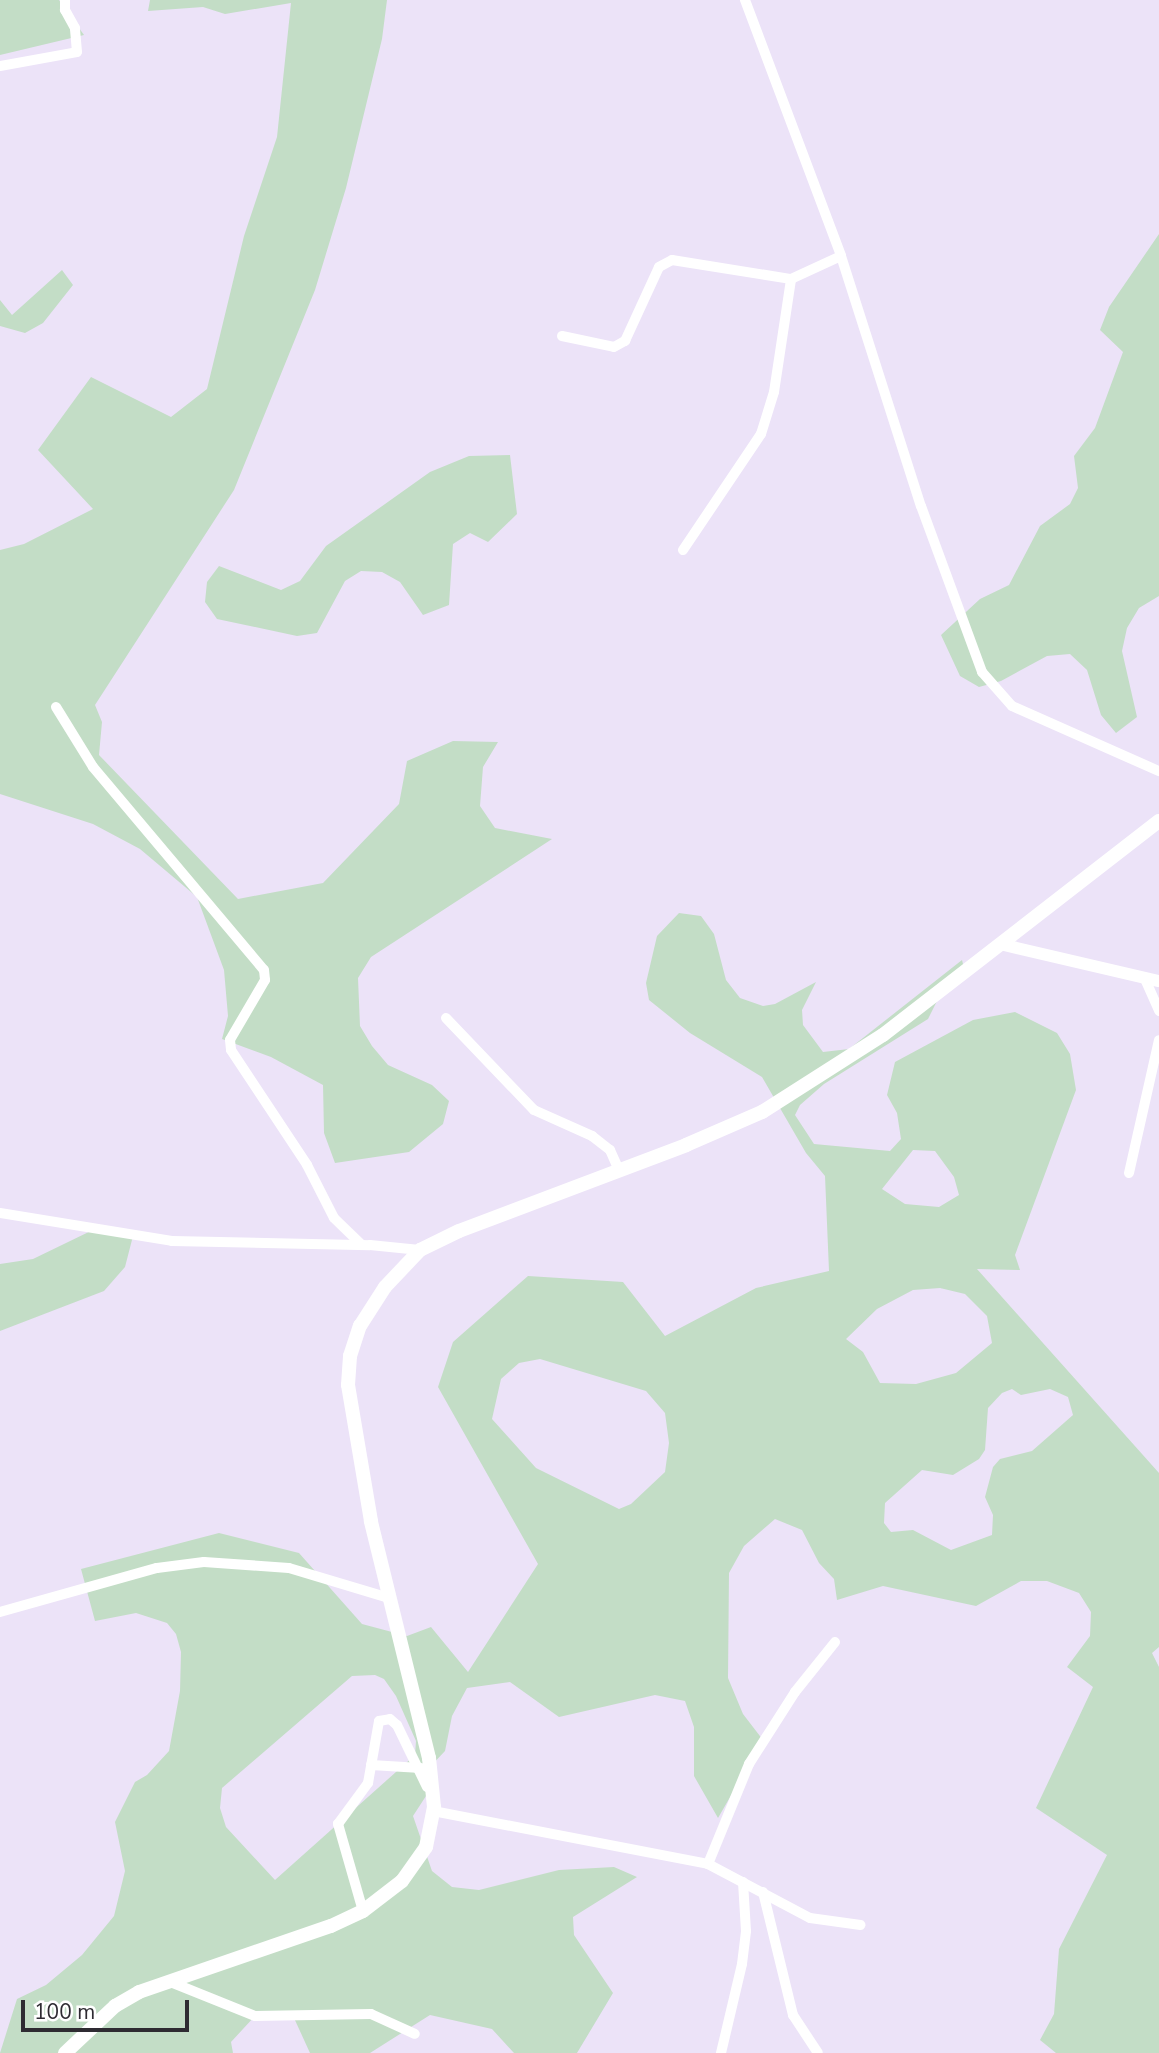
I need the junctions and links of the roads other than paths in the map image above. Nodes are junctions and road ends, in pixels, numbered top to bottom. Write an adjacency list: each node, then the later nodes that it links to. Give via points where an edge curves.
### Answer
1 (65, 0): 3 (street, via 77,52)
2 (745, 0): 4 (street)
3 (0, 66)
4 (841, 256): 5 (street); 9 (street, via 921,506 982,671 1012,706)
5 (791, 279): 6 (street, via 673,260 659,267 625,341 614,347); 7 (street, via 774,392 761,435)
6 (562, 336)
7 (683, 550)
8 (56, 707): 20 (street, via 93,766 264,970 265,980 230,1040 231,1050 307,1165 334,1218)
9 (1159, 771)
10 (1159, 821): 11 (main road)
11 (1004, 945): 12 (street, via 1121,969); 17 (main road, via 883,1035 762,1112)
12 (1145, 979): 13 (street); 14 (street)
13 (1159, 981)
14 (1159, 1011)
15 (446, 1018): 17 (street, via 534,1110 592,1136 610,1150)
16 (1159, 1040): 18 (street)
17 (619, 1170): 21 (main road, via 528,1201)
18 (1129, 1173)
19 (0, 1213): 20 (street, via 172,1241)
20 (362, 1245): 21 (street)
21 (420, 1250): 22 (main road, via 372,1305 350,1356 350,1395)
22 (389, 1598): 23 (street, via 297,1570 204,1562 157,1568); 27 (main road, via 429,1758)
23 (0, 1612)
24 (835, 1642): 28 (street, via 795,1692 749,1764)
25 (371, 1765): 26 (street); 26 (street, via 374,1726 385,1718 397,1725); 31 (street, via 360,1797 338,1825)
26 (421, 1768): 27 (street)
27 (433, 1809): 28 (street); 31 (main road, via 426,1847 416,1865 386,1896)
28 (708, 1864): 29 (street)
29 (743, 1882): 30 (street); 36 (street, via 742,1964)
30 (763, 1892): 32 (street, via 810,1918); 37 (street, via 789,2002 802,2032)
31 (363, 1911): 33 (main road)
32 (861, 1925)
33 (168, 1981): 34 (street, via 255,2016 371,2014); 35 (main road, via 115,2006)
34 (415, 2034)
35 (65, 2053)
36 (720, 2053)
37 (818, 2053)

